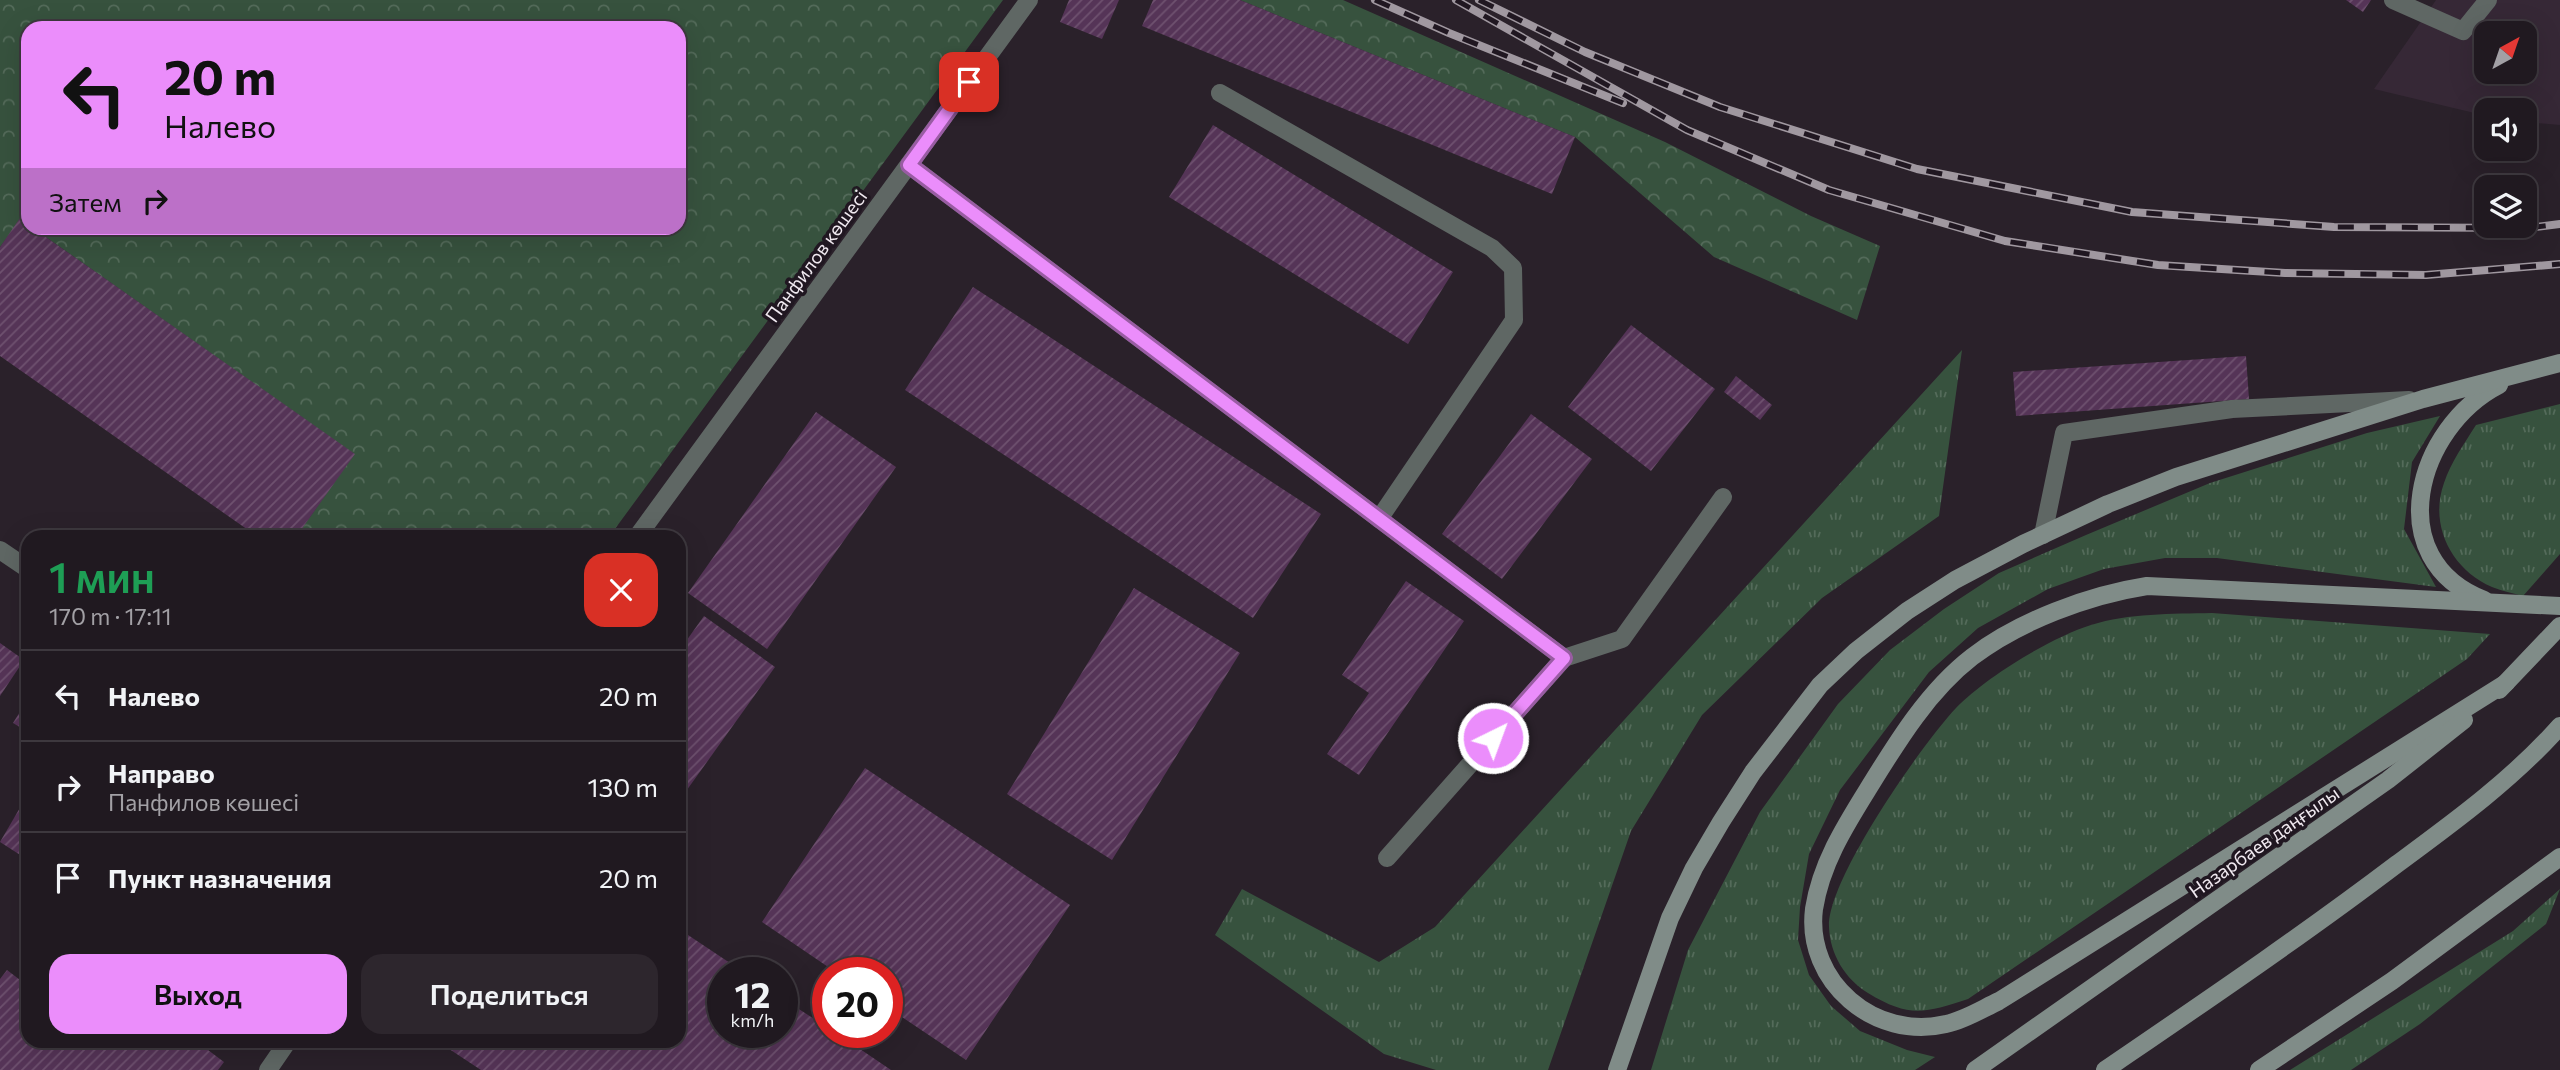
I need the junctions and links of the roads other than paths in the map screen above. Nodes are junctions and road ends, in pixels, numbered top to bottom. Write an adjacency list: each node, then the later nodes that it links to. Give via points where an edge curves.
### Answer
1 (1029, 0): 5 (street, Панфилов көшесі)
2 (2393, 0): 3 (street, via 2463,31)
3 (2488, 0)
4 (1220, 93): 10 (street, via 1492,248 1513,268 1514,320)
5 (909, 165): 10 (street); 11 (street, Панфилов көшесі)
6 (2560, 363): 7 (main road)
7 (2518, 375): 8 (main road); 15 (main road, via 2481,397 2452,425 2427,465 2419,506 2427,546 2439,567 2462,589)
8 (2423, 399): 12 (main road, via 2176,477); 12 (street, via 2232,409 2064,433)
9 (1723, 497): 18 (street, via 1622,639)
10 (1379, 519): 18 (street)
11 (642, 530)
12 (2043, 534): 25 (main road, via 1955,580 1908,611 1856,651 1797,713 1753,772 1694,868 1670,918)
13 (0, 550): 14 (street)
14 (21, 564)
15 (2499, 604): 16 (main road); 19 (main road, via 2147,586 2085,600 1997,640 1971,657 1916,716 1836,841 1815,908 1818,955 1845,997 1890,1024 1946,1024 1975,1013)
16 (2560, 606)
17 (2560, 626): 19 (main road, Назарбаев даңғылы)
18 (1564, 658): 22 (street)
19 (2507, 683): 26 (main road, Назарбаев даңғылы, via 2388,780)
20 (2558, 728): 27 (main road, via 2438,834)
21 (2560, 857): 28 (main road, via 2392,981)
22 (1387, 858)
23 (283, 1048): 24 (street)
24 (268, 1070)
25 (1617, 1070)
26 (1975, 1070)
27 (2105, 1070)
28 (2259, 1070)

